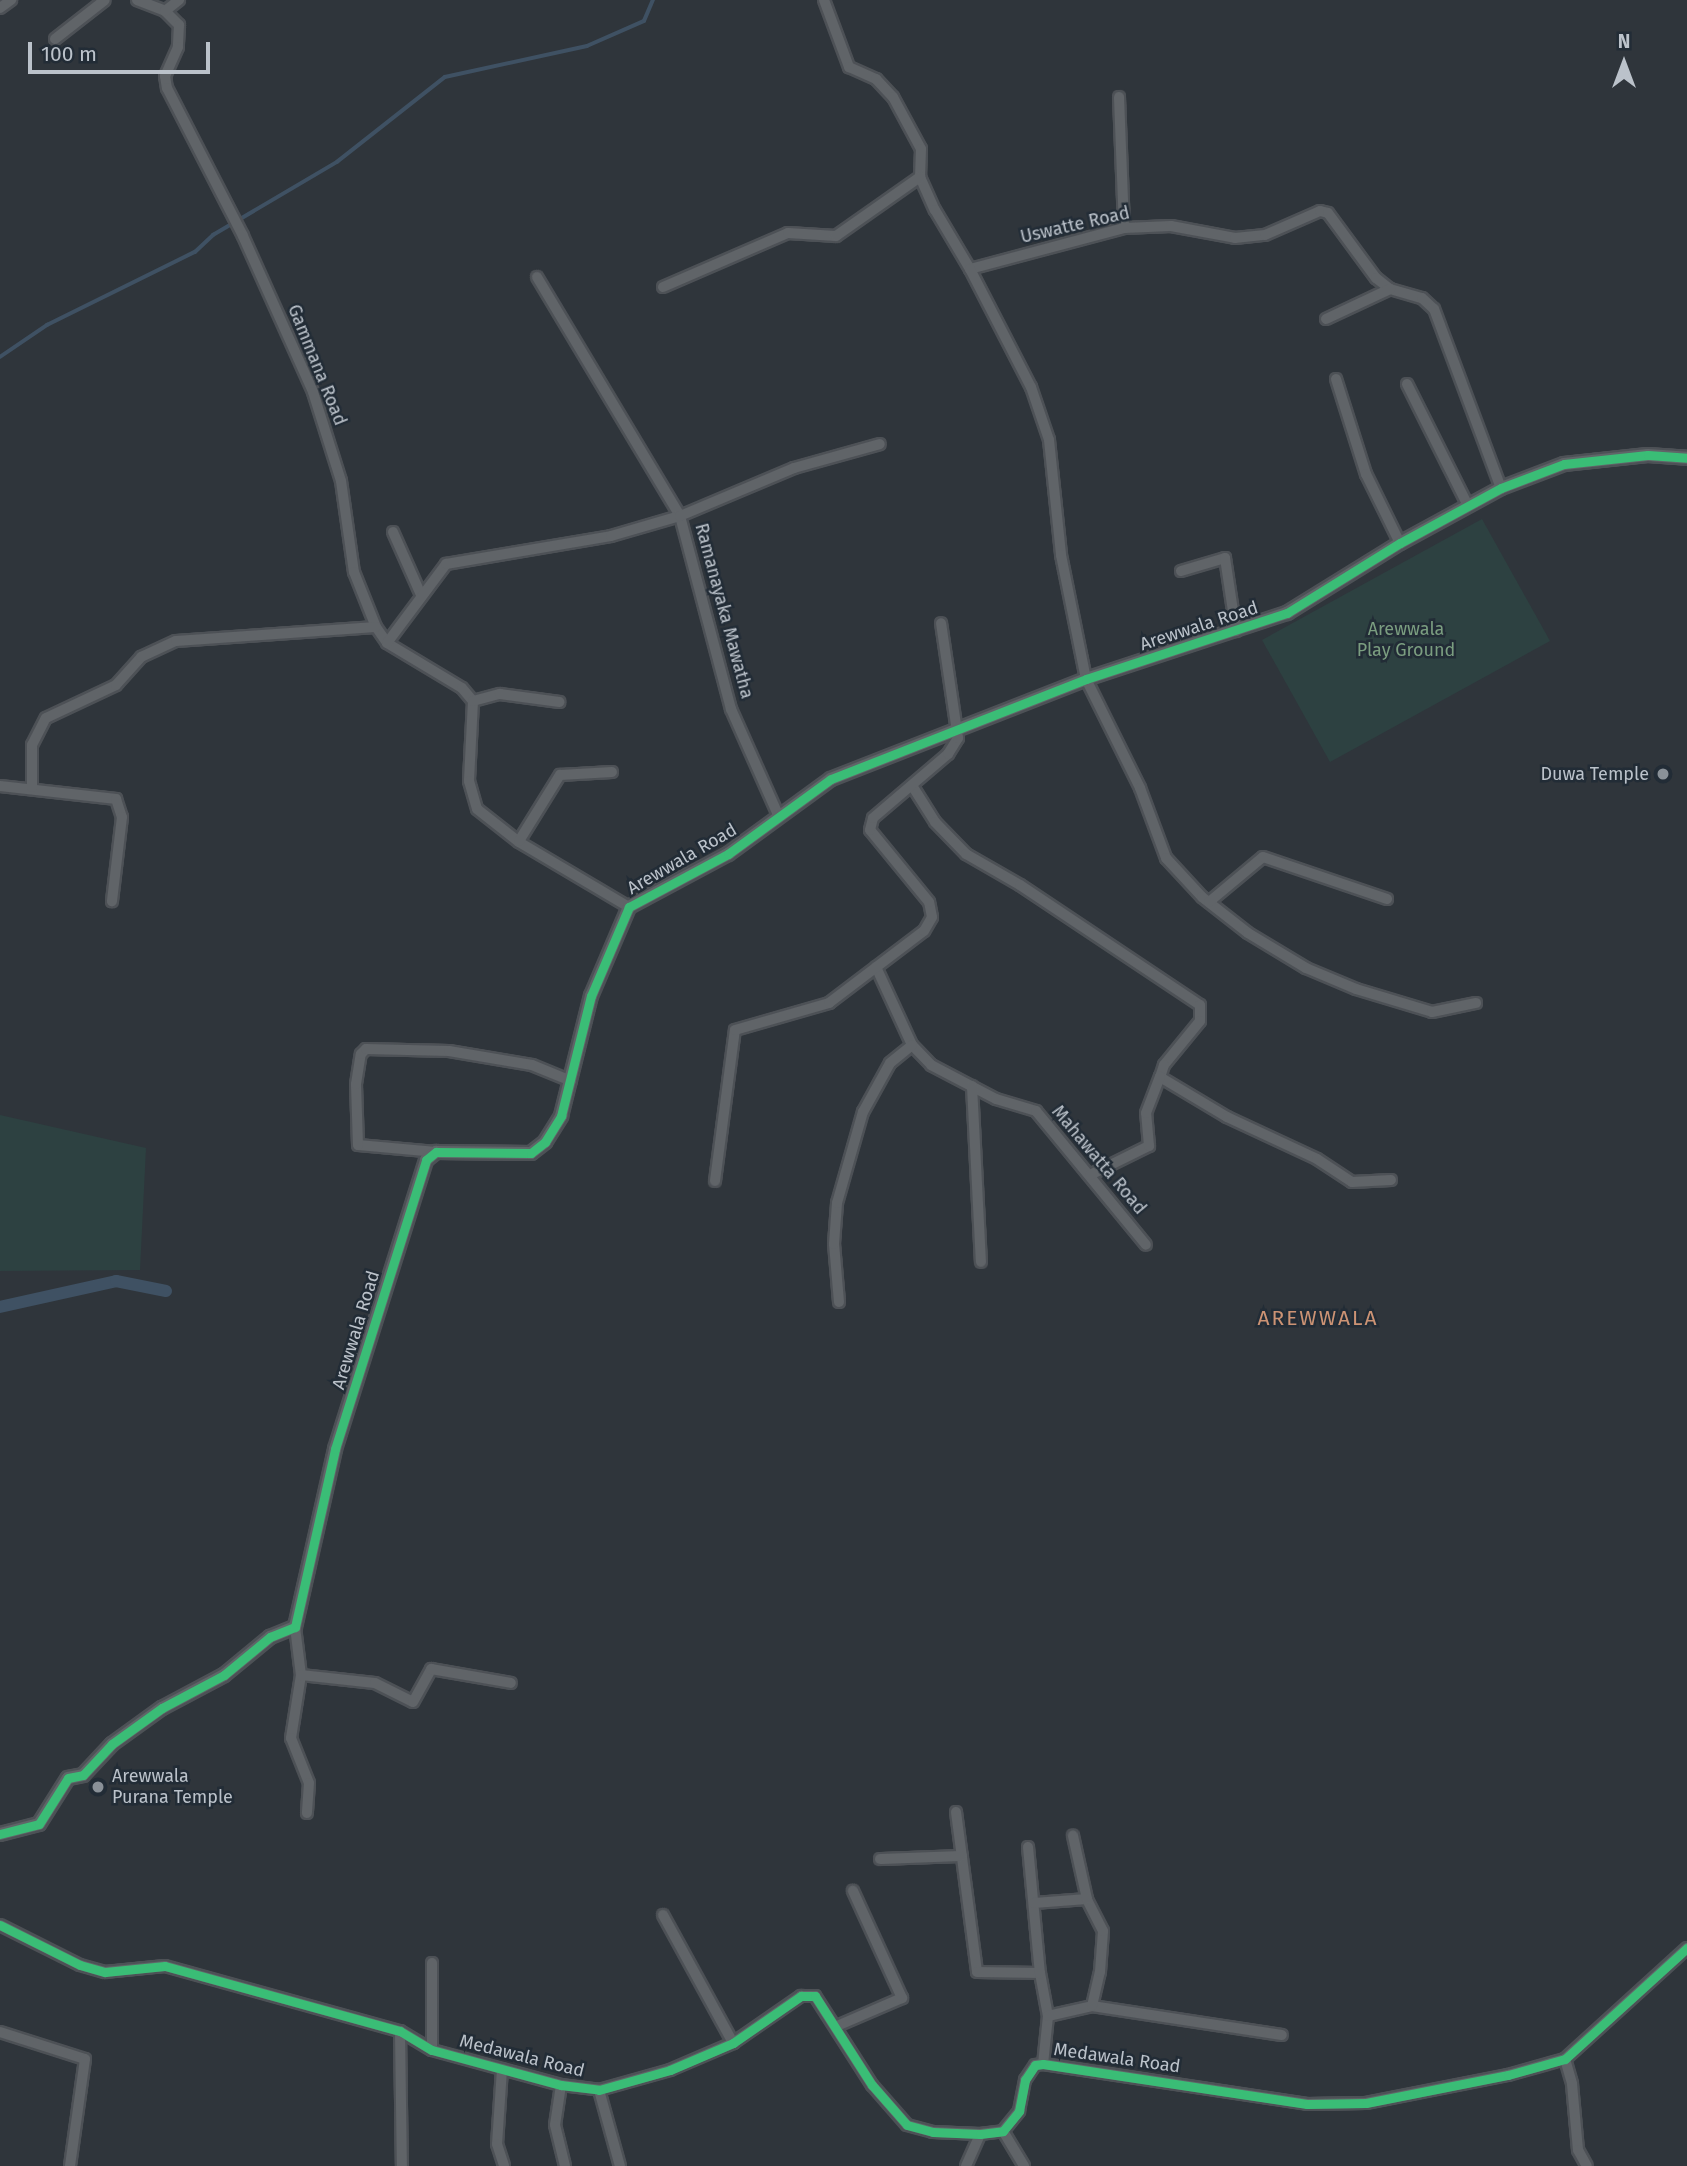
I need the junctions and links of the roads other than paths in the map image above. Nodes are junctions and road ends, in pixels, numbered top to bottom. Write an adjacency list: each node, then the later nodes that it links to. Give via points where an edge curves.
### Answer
1 (11, 0): 6 (street)
2 (105, 0): 8 (street)
3 (137, 0): 7 (street)
4 (179, 0): 7 (street)
5 (824, 0): 10 (street, via 849,66 876,79 893,97 921,149)
6 (0, 8)
7 (165, 11): 29 (street, Gammana Road, via 179,25 180,35 165,76 167,88 313,392 341,481 354,572)
8 (55, 39)
9 (1119, 97): 11 (street)
10 (920, 177): 12 (street); 14 (street, via 836,236 788,233)
11 (1124, 229): 12 (street, Uswatte Road); 15 (street, Uswatte Road, via 1171,226 1235,238 1265,235 1320,211 1328,213 1376,278)
12 (970, 268): 32 (street, via 1031,387 1049,440 1061,555)
13 (537, 277): 23 (street, Ramanayaka Mawatha)
14 (663, 287)
15 (1390, 289): 16 (street); 21 (street, Uswatte Road, via 1422,298 1434,309)
16 (1326, 319)
17 (1336, 379): 25 (street, via 1366,474)
18 (1407, 384): 22 (street)
19 (880, 444): 23 (street, via 794,468)
20 (1687, 458): 21 (street, Arewwala Road, via 1648,455 1564,464)
21 (1502, 488): 22 (street, Arewwala Road)
22 (1468, 506): 25 (street, Arewwala Road)
23 (680, 516): 27 (street, via 611,536 446,564); 40 (street, Ramanayaka Mawatha, via 731,709)
24 (393, 532): 27 (street)
25 (1400, 543): 30 (street, Arewwala Road, via 1287,614)
26 (1181, 571): 30 (street, via 1225,558)
27 (421, 595): 31 (street)
28 (941, 623): 35 (street)
29 (376, 627): 31 (street, Gammana Road); 38 (street, via 176,641 141,657 116,685 46,718 32,745)
30 (1237, 631): 32 (street, Arewwala Road)
31 (387, 643): 33 (street, Gammana Road, via 462,688)
32 (1086, 679): 35 (street, Arewwala Road); 44 (street, via 1140,788 1157,844)
33 (473, 701): 34 (street, via 500,694); 41 (street, via 469,781 477,809)
34 (559, 702)
35 (959, 727): 39 (street, via 948,754); 40 (street, Arewwala Road, via 831,779)
36 (612, 772): 41 (street, via 560,775)
37 (0, 786): 38 (street)
38 (32, 787): 43 (street, via 116,799 122,817)
39 (913, 787): 46 (street, via 873,818 870,830 929,902 932,917 925,931); 49 (street, via 935,822 966,854 1200,1005 1200,1021 1164,1065)
40 (779, 817): 45 (street, Arewwala Road, via 728,854)
41 (519, 841): 45 (street)
42 (1387, 898): 44 (street, via 1263,857)
43 (112, 901)
44 (1209, 902): 47 (street, via 1248,933 1306,968 1356,989 1432,1012)
45 (629, 907): 50 (street, Arewwala Road, via 591,996)
46 (876, 967): 48 (street, Mahawatta Road); 55 (street, via 829,1003 735,1030)
47 (1476, 1003)
48 (912, 1045): 51 (street, Mahawatta Road, via 931,1065); 58 (street, via 890,1063 863,1112 837,1203 834,1244)
49 (1160, 1077): 53 (street, via 1146,1113 1149,1146); 54 (street, via 1352,1182)
50 (571, 1081): 52 (street, Arewwala Road, via 556,1125 531,1153); 52 (street, via 532,1065 449,1051 366,1049 360,1054 356,1084 358,1145)
51 (972, 1086): 53 (street, Mahawatta Road, via 1036,1111); 57 (street)
52 (436, 1152): 59 (street, Arewwala Road, via 426,1160 335,1449)
53 (1090, 1175): 56 (street, Mahawatta Road)
54 (1391, 1180)
55 (715, 1181)
56 (1146, 1245)
57 (981, 1262)
58 (839, 1303)
59 (295, 1627): 60 (street); 64 (street, via 270,1637 224,1675 162,1708 112,1744 83,1775 68,1778 39,1824)
60 (301, 1675): 61 (street, via 375,1683 413,1702 431,1669); 63 (street, via 291,1738 309,1783)
61 (511, 1683)
62 (956, 1812): 67 (street)
63 (307, 1813)
64 (0, 1834)
65 (1073, 1836): 70 (street)
66 (1028, 1847): 71 (street)
67 (962, 1856): 68 (street); 76 (street, via 977,1972)
68 (880, 1859)
69 (853, 1891): 79 (street, via 902,1998)
70 (1087, 1899): 71 (street); 77 (street, via 1103,1931)
71 (1034, 1903): 76 (street)
72 (663, 1914): 83 (street)
73 (0, 1925): 80 (street, Medawala Road, via 80,1965 105,1972 166,1966)
74 (1687, 1948): 85 (street)
75 (432, 1963): 84 (street)
76 (1040, 1973): 78 (street)
77 (1092, 2006): 78 (street); 82 (street)
78 (1048, 2016): 86 (street)
79 (837, 2026): 83 (street, Medawala Road, via 816,1996 801,1996); 91 (street, Medawala Road, via 872,2085 907,2124 933,2132)
80 (400, 2031): 84 (street, Medawala Road); 93 (street)
81 (0, 2032): 92 (street, via 85,2059)
82 (1282, 2035)
83 (733, 2043): 89 (street, Medawala Road, via 670,2070)
84 (432, 2050): 87 (street, Medawala Road)
85 (1565, 2059): 86 (street, Medawala Road, via 1366,2103 1307,2104); 99 (street, via 1578,2150)
86 (1043, 2064): 90 (street, Medawala Road, via 1035,2065 1025,2080 1019,2111)
87 (502, 2069): 88 (street, Medawala Road); 94 (street, via 497,2144)
88 (561, 2085): 89 (street, Medawala Road); 95 (street, via 555,2124)
89 (599, 2090): 96 (street)
90 (1003, 2131): 91 (street, Medawala Road); 98 (street)
91 (980, 2134): 97 (street)
92 (70, 2166)
93 (402, 2166)
94 (504, 2166)
95 (565, 2166)
96 (620, 2166)
97 (967, 2166)
98 (1024, 2166)
99 (1587, 2166)

